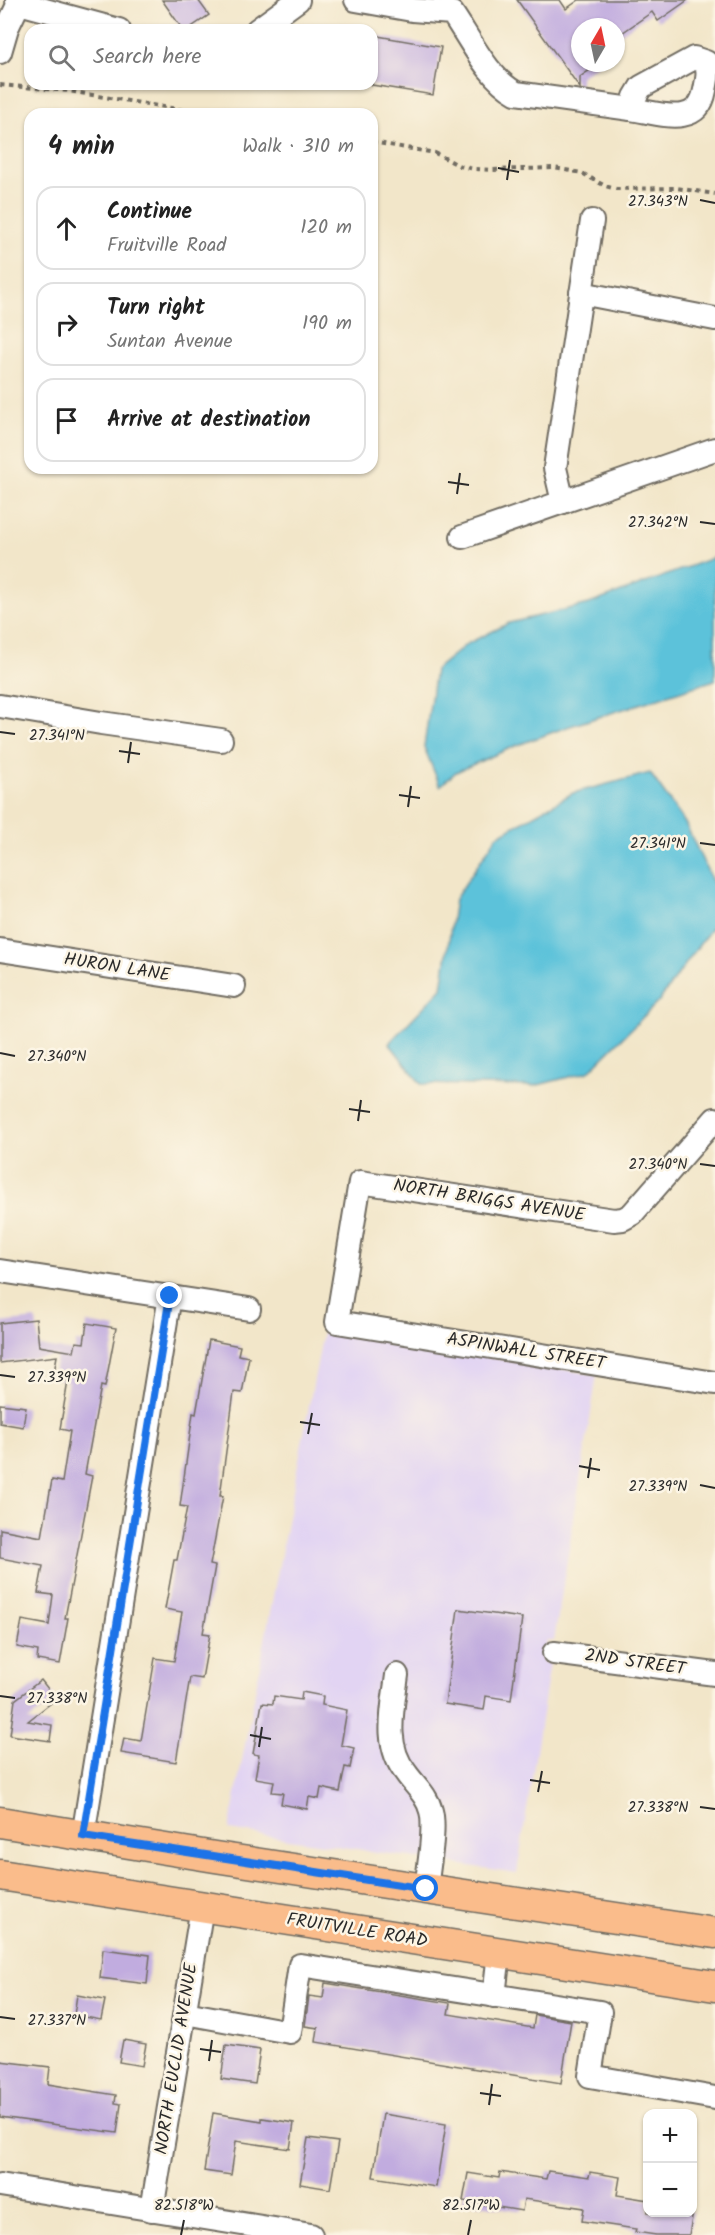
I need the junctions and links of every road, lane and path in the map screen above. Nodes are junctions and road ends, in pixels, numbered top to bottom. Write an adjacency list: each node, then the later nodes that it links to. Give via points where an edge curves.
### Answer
1 (298, 0): 6 (street)
2 (356, 0): 4 (street, via 412,10)
3 (18, 1): 5 (street); 7 (street)
4 (448, 6): 12 (street, via 504,87 516,93)
5 (98, 24)
6 (265, 24)
7 (0, 52)
8 (0, 85): 9 (path)
9 (24, 87)
10 (49, 90): 11 (path)
11 (169, 108)
12 (631, 109)
13 (378, 143): 14 (path, via 435,153 474,169 554,168 582,173 616,189 676,188)
14 (715, 194)
15 (592, 221): 16 (street)
16 (581, 293): 17 (street); 19 (street, via 555,468)
17 (715, 319)
18 (715, 449): 19 (street)
19 (563, 502): 20 (street)
20 (462, 537)
21 (0, 706): 22 (street)
22 (221, 740)
23 (0, 950): 24 (street, HURON LANE)
24 (234, 986)
25 (715, 1119): 29 (street, NORTH BRIGGS AVENUE, via 632,1214 623,1219 360,1182)
26 (0, 1271): 27 (street)
27 (170, 1296): 28 (street); 35 (street)
28 (249, 1309)
29 (337, 1322): 30 (street, ASPINWALL STREET)
30 (715, 1383)
31 (554, 1653): 32 (street, 2ND STREET)
32 (715, 1674)
33 (397, 1675): 37 (street, via 391,1730 393,1750 428,1800 432,1813)
34 (0, 1822): 35 (main road)
35 (83, 1836): 37 (main road)
36 (0, 1875): 38 (main road, FRUITVILLE ROAD)
37 (426, 1889): 39 (main road)
38 (202, 1907): 40 (main road, FRUITVILLE ROAD); 45 (street, NORTH EUCLID AVENUE)
39 (715, 1933)
40 (499, 1953): 42 (main road, FRUITVILLE ROAD); 44 (street)
41 (715, 1973): 42 (main road)
42 (664, 1978): 43 (main road, FRUITVILLE ROAD)
43 (715, 1986)
44 (494, 1996): 45 (street, via 300,1965 290,2032); 46 (street, via 600,2012 590,2076)
45 (185, 2013): 48 (street, NORTH EUCLID AVENUE)
46 (715, 2098)
47 (0, 2185): 48 (street)
48 (152, 2210): 49 (street)
49 (311, 2235)

